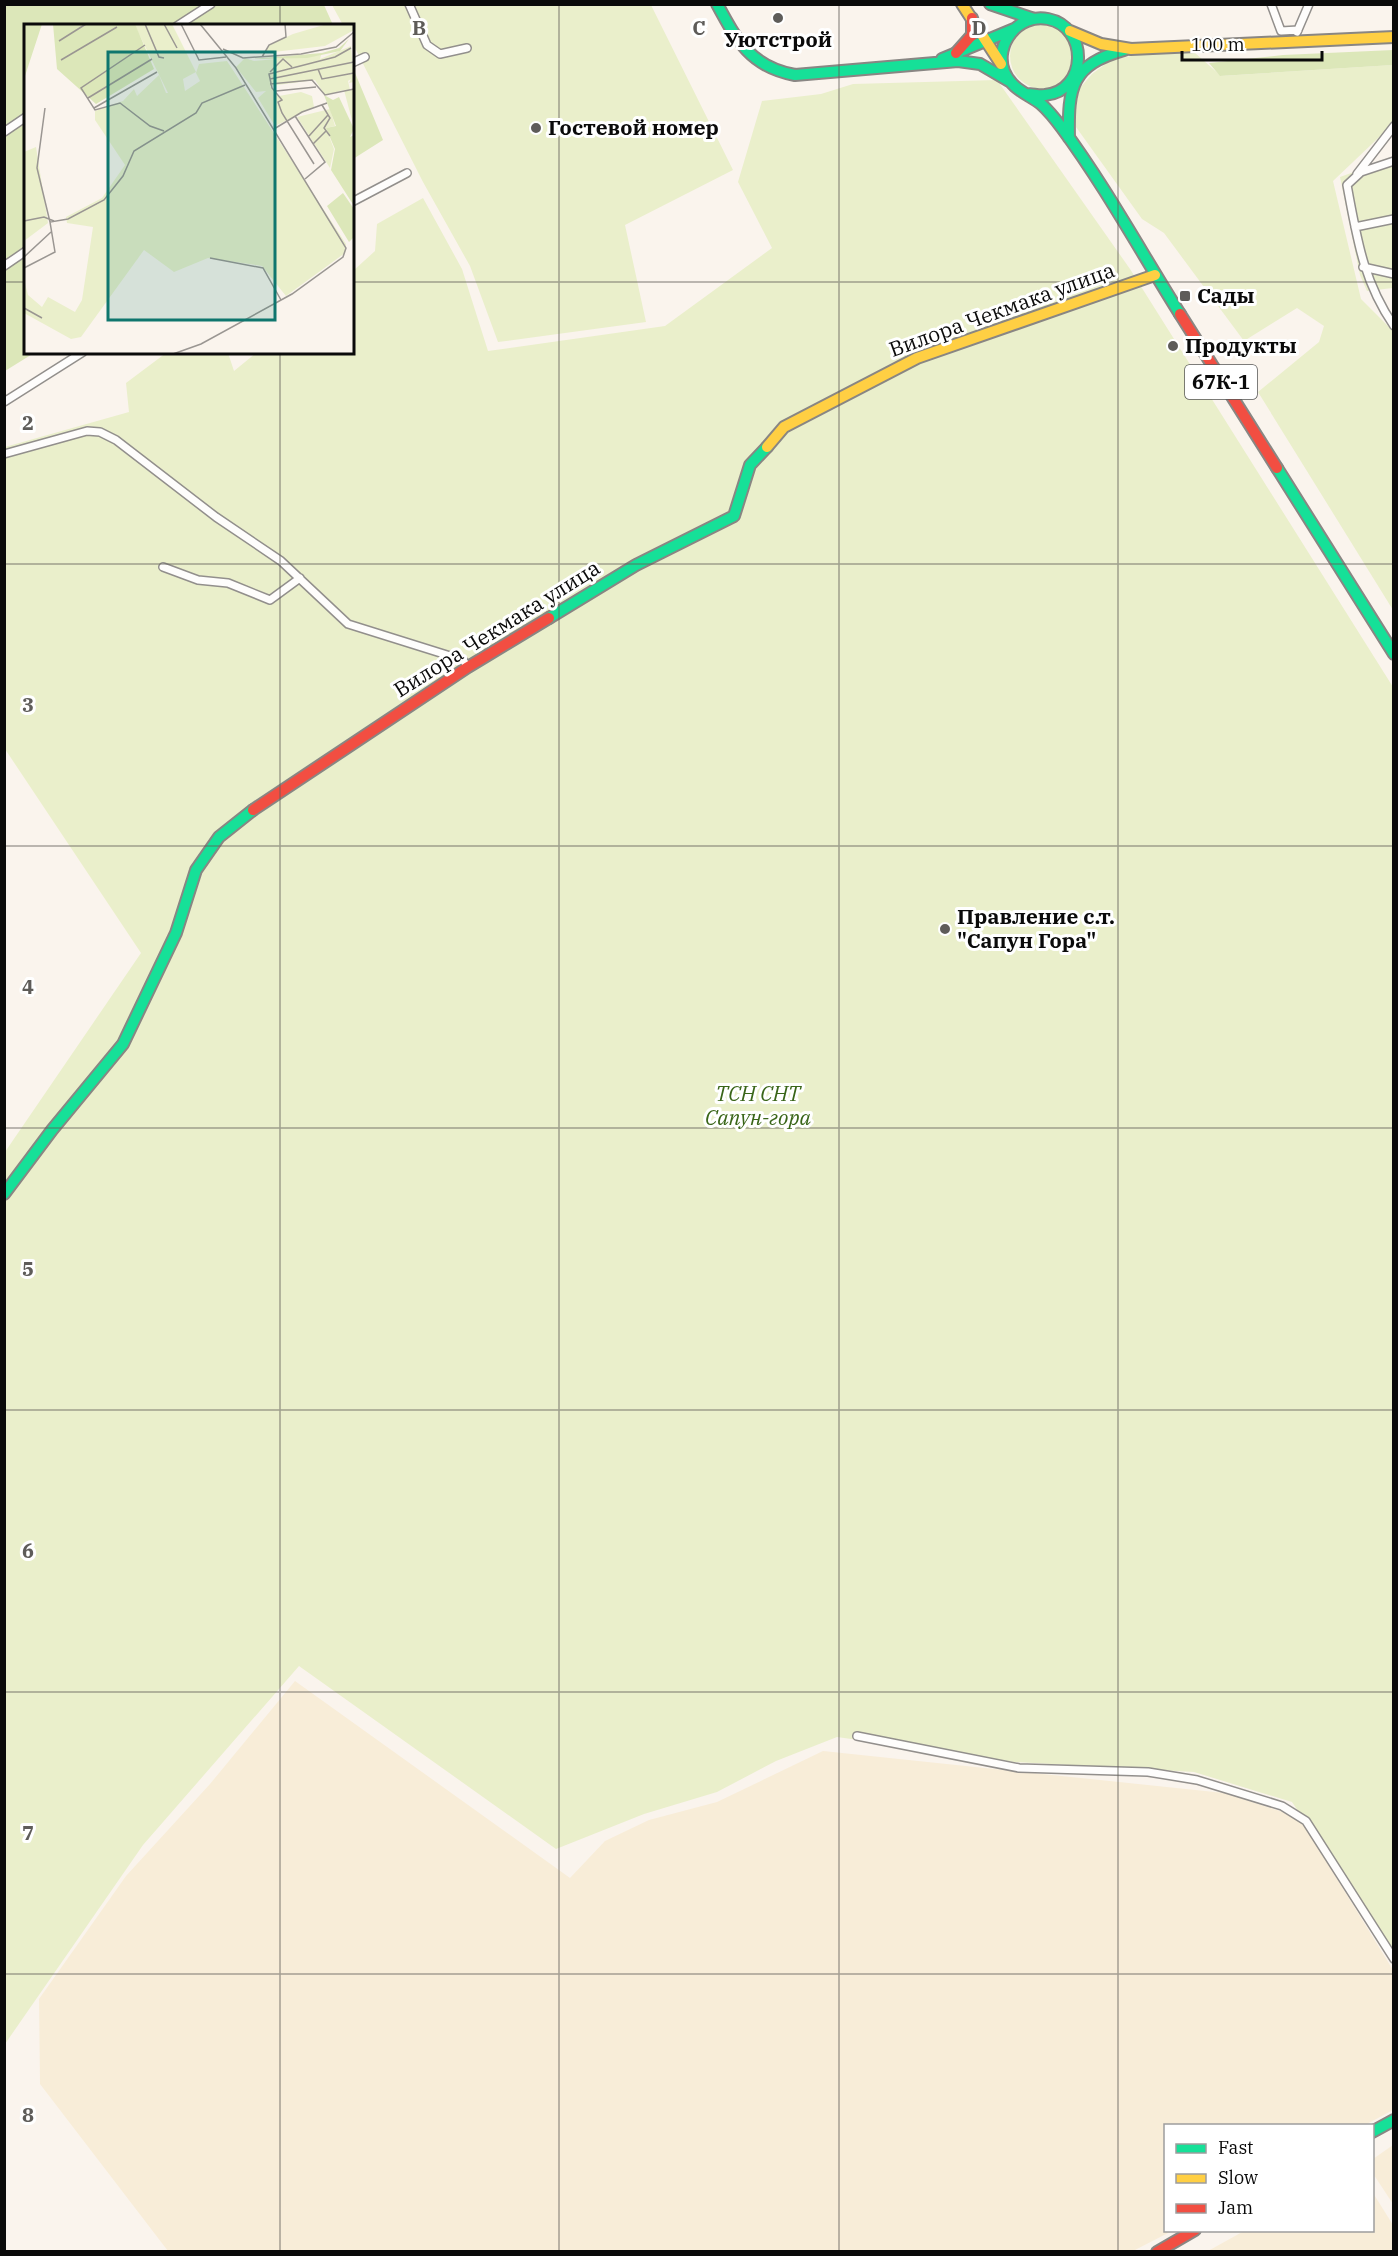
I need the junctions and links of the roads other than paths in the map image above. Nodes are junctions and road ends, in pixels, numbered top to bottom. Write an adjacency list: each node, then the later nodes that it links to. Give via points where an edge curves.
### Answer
1 (211, 4): 10 (street)
2 (409, 4): 17 (street, via 428,45 440,54)
3 (717, 4): 21 (main road, 67К-1, via 745,49 774,73 795,75)
4 (962, 4): 8 (main road)
5 (990, 4): 9 (main road)
6 (1271, 4): 13 (street, via 1281,31)
7 (1309, 4): 13 (street)
8 (972, 17): 15 (main road); 19 (main road, via 972,35)
9 (1035, 19): 11 (main road, 67К-1); 12 (main road, via 1054,21)
10 (180, 24)
11 (1014, 29): 15 (main road, 67К-1); 23 (main road, via 1002,49)
12 (1069, 30): 18 (main road, via 1101,44); 24 (main road, via 1079,50)
13 (1298, 30): 16 (street)
14 (1394, 37): 16 (main road)
15 (988, 42): 19 (main road, 67К-1); 23 (main road)
16 (1292, 42): 18 (main road)
17 (467, 48)
18 (1131, 49): 24 (main road, via 1102,57)
19 (955, 54): 21 (main road, 67К-1)
20 (364, 57): 22 (street)
21 (939, 61): 25 (main road, 67К-1, via 980,64)
22 (354, 62)
23 (1002, 65): 25 (main road)
24 (1075, 76): 26 (main road, via 1054,94); 30 (main road, via 1069,99)
25 (1009, 81): 26 (main road, 67К-1)
26 (1027, 94): 30 (main road, 67К-1, via 1050,113)
27 (24, 118): 29 (street)
28 (1394, 126): 33 (street)
29 (4, 132)
30 (1069, 138): 40 (main road, 67К-1)
31 (1394, 161): 33 (street)
32 (407, 172): 34 (street)
33 (1354, 178): 36 (street, via 1347,185)
34 (354, 201)
35 (1394, 219): 36 (street)
36 (1355, 227): 39 (street)
37 (24, 252): 38 (street)
38 (4, 266)
39 (1363, 267): 41 (street); 42 (street, via 1377,302)
40 (1155, 274): 48 (main road, 67К-1); 49 (main road, Вилора Чекмака улица, via 917,358 784,427 750,465 734,516 636,565)
41 (1394, 274)
42 (1394, 326)
43 (80, 354): 44 (street)
44 (4, 402)
45 (4, 454): 47 (street, via 87,431 100,432)
46 (163, 567): 47 (street, via 270,600)
47 (300, 578): 49 (street, via 348,624 463,660)
48 (1392, 650)
49 (468, 667): 50 (main road, Вилора Чекмака улица, via 219,837 196,870 176,933 123,1044)
50 (4, 1194)
51 (857, 1736): 52 (street, via 1019,1768 1148,1772 1197,1780 1282,1806 1306,1821)
52 (1394, 1959)
53 (1394, 2120): 54 (main road)
54 (1374, 2131)
55 (1192, 2232): 56 (main road)
56 (1157, 2252)

